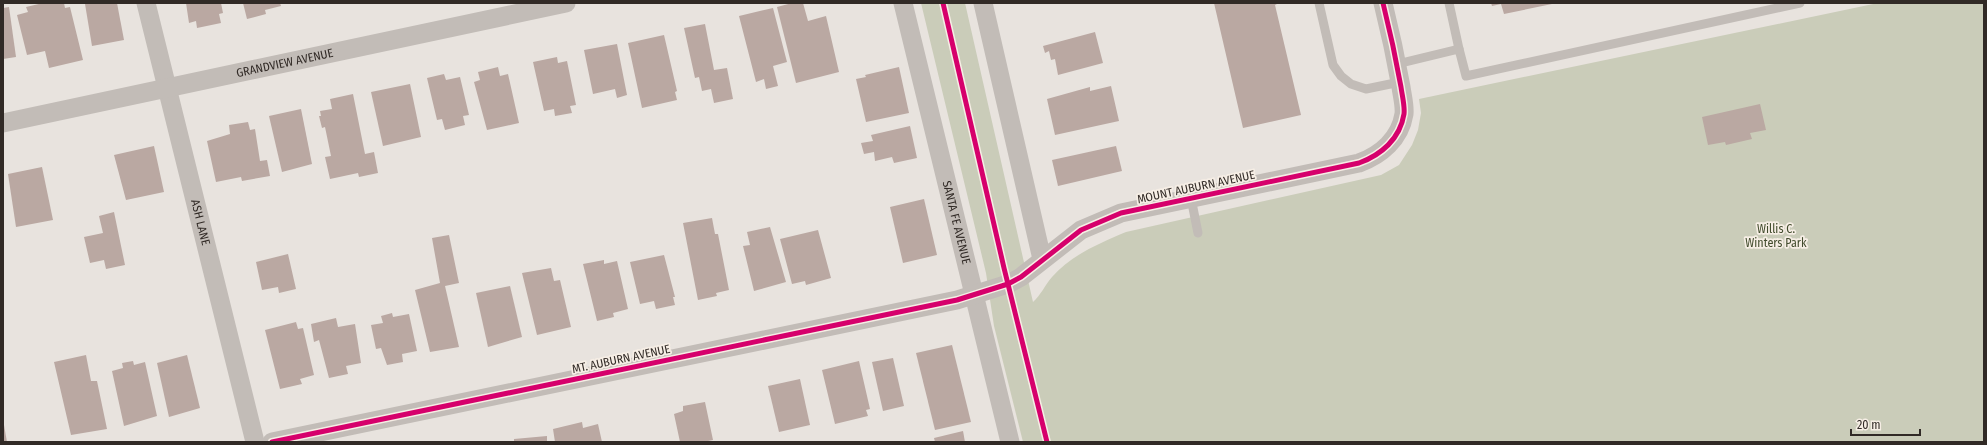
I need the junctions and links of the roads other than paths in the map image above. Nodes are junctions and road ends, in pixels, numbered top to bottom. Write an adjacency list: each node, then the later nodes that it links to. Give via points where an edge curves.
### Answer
1 (146, 3): 11 (street, ASH LANE)
2 (566, 3): 11 (street, GRANDVIEW AVENUE)
3 (903, 3): 16 (street, SANTA FE AVENUE)
4 (983, 3): 15 (street)
5 (1319, 3): 10 (lane, via 1333,65 1341,76 1351,84 1366,89)
6 (1384, 3): 10 (street, MOUNT AUBURN AVENUE)
7 (1449, 3): 9 (lane)
8 (1800, 3): 9 (lane, via 1466,76)
9 (1459, 49): 10 (lane)
10 (1399, 73): 13 (street, MOUNT AUBURN AVENUE, via 1404,113 1400,129 1390,144 1375,157 1359,163)
11 (166, 88): 12 (street, GRANDVIEW AVENUE); 17 (street, ASH LANE)
12 (3, 123)
13 (1191, 198): 14 (lane); 15 (street, MOUNT AUBURN AVENUE, via 1105,219 1081,230)
14 (1198, 233)
15 (1042, 259): 16 (street, MOUNT AUBURN AVENUE, via 1021,277 1008,284)
16 (975, 295): 18 (street, MT. AUBURN AVENUE); 19 (street, SANTA FE AVENUE)
17 (255, 442)
18 (272, 442)
19 (1010, 442)

